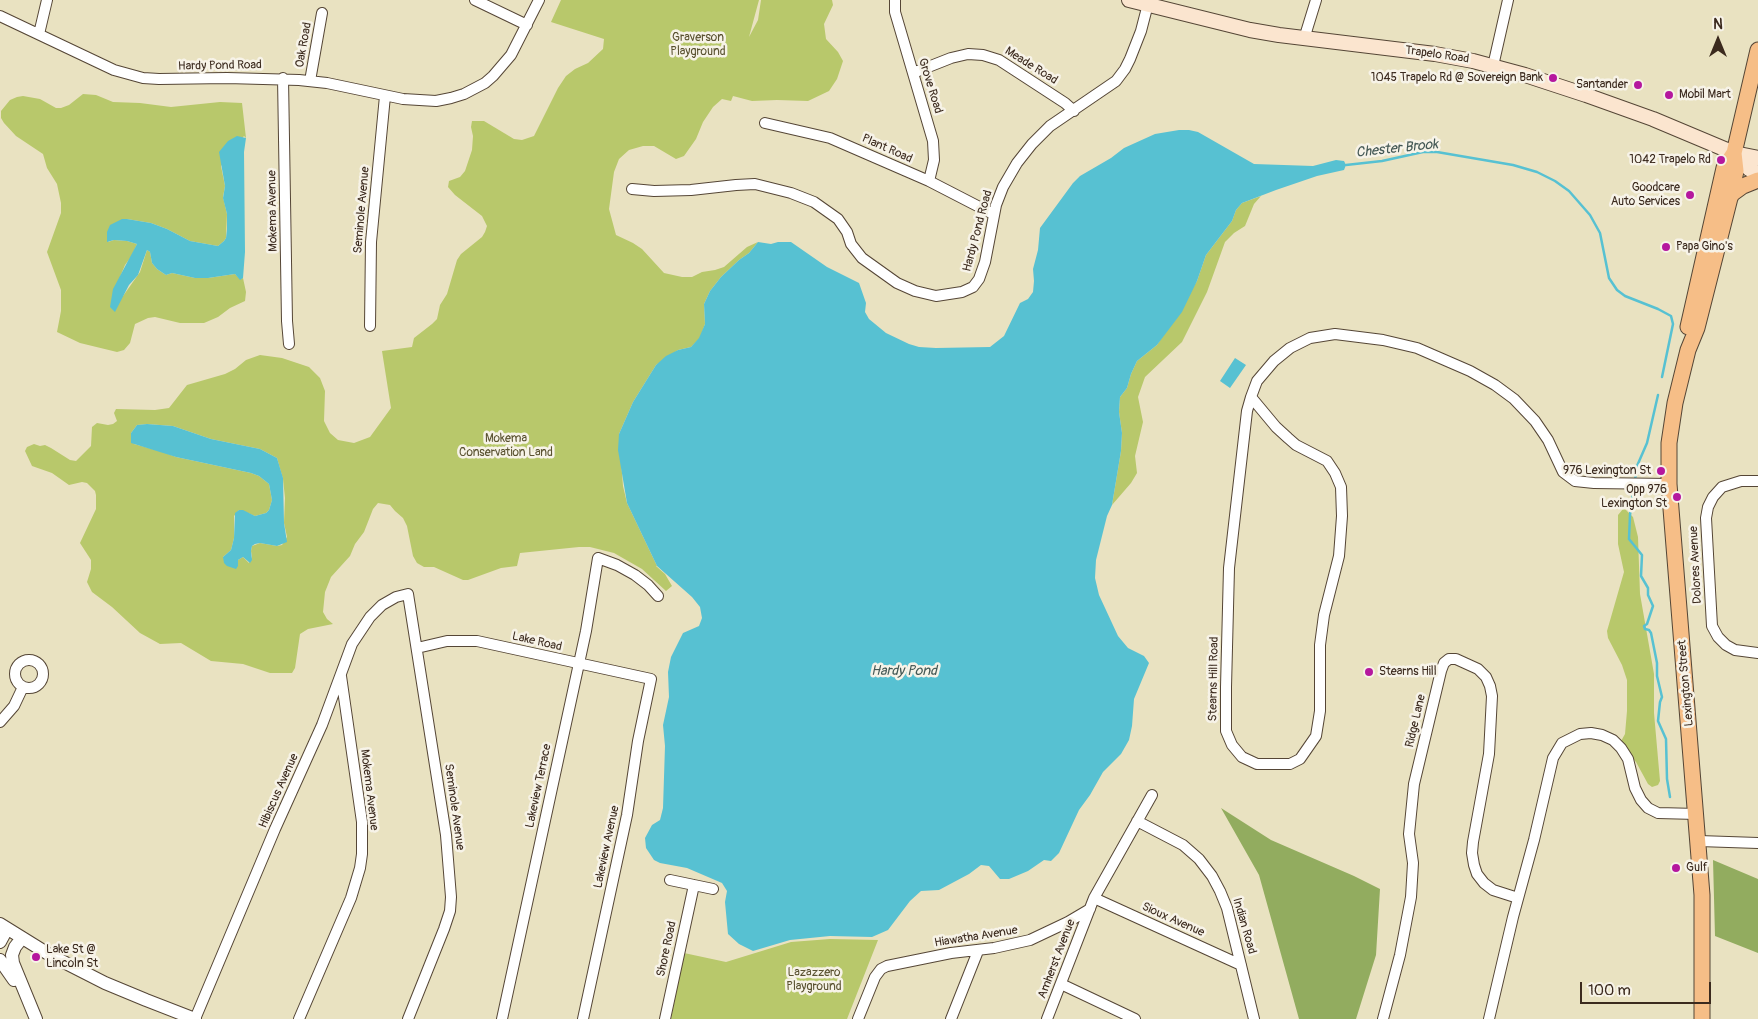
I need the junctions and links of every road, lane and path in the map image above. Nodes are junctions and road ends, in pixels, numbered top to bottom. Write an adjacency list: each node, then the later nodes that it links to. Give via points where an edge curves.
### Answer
1 (47, 0): 12 (street)
2 (475, 0): 11 (street)
3 (539, 0): 11 (street, Hardy Pond Road)
4 (894, 0): 16 (street, Grove Road)
5 (1129, 0): 8 (main road, Trapelo Road)
6 (1316, 0): 13 (street)
7 (1508, 0): 15 (street)
8 (1149, 2): 13 (main road, Trapelo Road, via 1250,30); 20 (street, Hardy Pond Road, via 1125,69 1116,81)
9 (322, 13): 18 (street, Oak Road)
10 (0, 16): 12 (street, Hardy Pond Road)
11 (527, 25): 19 (street, Hardy Pond Road, via 511,55 493,76 476,88 450,98 419,101)
12 (39, 34): 17 (street, Hardy Pond Road, via 114,70 143,78)
13 (1304, 39): 15 (main road, Trapelo Road, via 1435,54)
14 (1758, 50): 22 (main road, Lexington Street)
15 (1493, 66): 22 (main road, Trapelo Road, via 1645,117)
16 (913, 73): 20 (street, Meade Road, via 951,58 983,55 999,60); 26 (street, Grove Road, via 933,141 934,160)
17 (283, 78): 18 (street, Hardy Pond Road); 31 (street, Mokema Avenue)
18 (310, 81): 19 (street, Hardy Pond Road)
19 (385, 96): 30 (street, Seminole Avenue, via 371,242)
20 (1074, 111): 29 (street, Hardy Pond Road, via 1050,126 1027,150 1003,187)
21 (765, 123): 26 (street, Plant Road, via 830,138)
22 (1734, 153): 23 (main road, Trapelo Road); 24 (main road, Trapelo Road, via 1749,169); 28 (main road, Lexington Street, via 1736,171); 32 (main road, Lexington Street, via 1724,168 1688,326)
23 (1758, 158)
24 (1758, 173)
25 (1758, 180): 28 (main road, via 1743,186)
26 (929, 181): 29 (street, Plant Road)
27 (632, 189): 29 (street, Hardy Pond Road, via 691,190 755,184 790,193 814,202 838,219 862,258 897,283 936,296 962,292 979,279)
28 (1730, 198): 32 (main road, Lexington Street, via 1698,328)
29 (994, 214)
30 (370, 326)
31 (289, 344)
32 (1688, 350): 35 (main road, Lexington Street, via 1671,422)
33 (1250, 397): 33 (street, Stearns Hill Road, via 1296,445 1327,461 1341,487 1339,556 1324,614 1320,645 1320,711 1316,736 1300,759 1290,764 1257,764 1242,757 1226,731 1229,568); 35 (street, Stearns Hill Road, via 1257,381 1274,361 1310,338 1335,334 1383,340 1438,356 1495,385 1514,399 1535,421 1563,472 1574,481)
34 (1758, 481): 39 (street, Dolores Avenue, via 1741,480 1722,488 1713,497 1706,518 1712,626 1726,645 1735,650)
35 (1669, 484): 46 (main road, Lexington Street)
36 (408, 594): 38 (street, Seminole Avenue); 41 (street, Hibiscus Avenue, via 382,605 370,617 352,644)
37 (658, 596): 40 (street, Lakeview Terrace, via 635,575 598,558)
38 (417, 648): 40 (street, Lake Road, via 447,641 476,641); 67 (street, Seminole Avenue, via 446,835 451,897 442,936)
39 (1758, 653)
40 (578, 664): 42 (street, Lake Road); 68 (street, Lakeview Terrace)
41 (340, 673): 65 (street, Hibiscus Avenue, via 322,725); 66 (street, Mokema Avenue, via 362,822 362,854 351,898)
42 (651, 679): 69 (street, Lakeview Avenue, via 627,815)
43 (23, 687): 44 (street, via 14,706)
44 (0, 722)
45 (1152, 795): 47 (street)
46 (1696, 814): 48 (main road, Lexington Street); 54 (street, via 1658,813 1648,808 1634,788 1628,759 1617,744 1591,733 1570,738 1562,743 1553,758)
47 (1137, 821): 53 (street); 61 (street, Indian Road, via 1183,846 1212,876 1227,908)
48 (1699, 841): 49 (street); 78 (main road, Lexington Street, via 1703,912)
49 (1758, 843)
50 (670, 880): 51 (street)
51 (694, 885): 52 (street); 70 (street, Shore Road)
52 (713, 889)
53 (1094, 898): 55 (street); 61 (street, Sioux Avenue)
54 (1518, 898): 76 (street, Ridge Lane, via 1493,890 1477,874 1474,865 1473,842 1488,763 1492,696 1486,676 1478,669 1456,659 1449,660 1441,671 1414,784 1409,834 1413,863 1411,897); 77 (street)
55 (1090, 909): 59 (street, Hiawatha Avenue, via 1030,940); 62 (street, Amherst Avenue)
56 (3, 926): 57 (street); 58 (street)
57 (22, 938): 63 (street, via 15,947 12,963); 65 (street, via 105,983)
58 (0, 942)
59 (978, 951): 71 (street, Hiawatha Avenue, via 896,963 881,969); 72 (street)
60 (0, 960): 63 (street)
61 (1241, 965): 75 (street, Indian Road)
62 (1061, 984): 73 (street, Amherst Avenue); 74 (street)
63 (27, 999): 64 (street)
64 (36, 1019)
65 (195, 1019)
66 (299, 1019)
67 (408, 1019)
68 (502, 1019)
69 (583, 1019)
70 (665, 1019)
71 (858, 1019)
72 (951, 1019)
73 (1047, 1019)
74 (1135, 1019)
75 (1254, 1019)
76 (1383, 1019)
77 (1489, 1019)
78 (1702, 1019)

